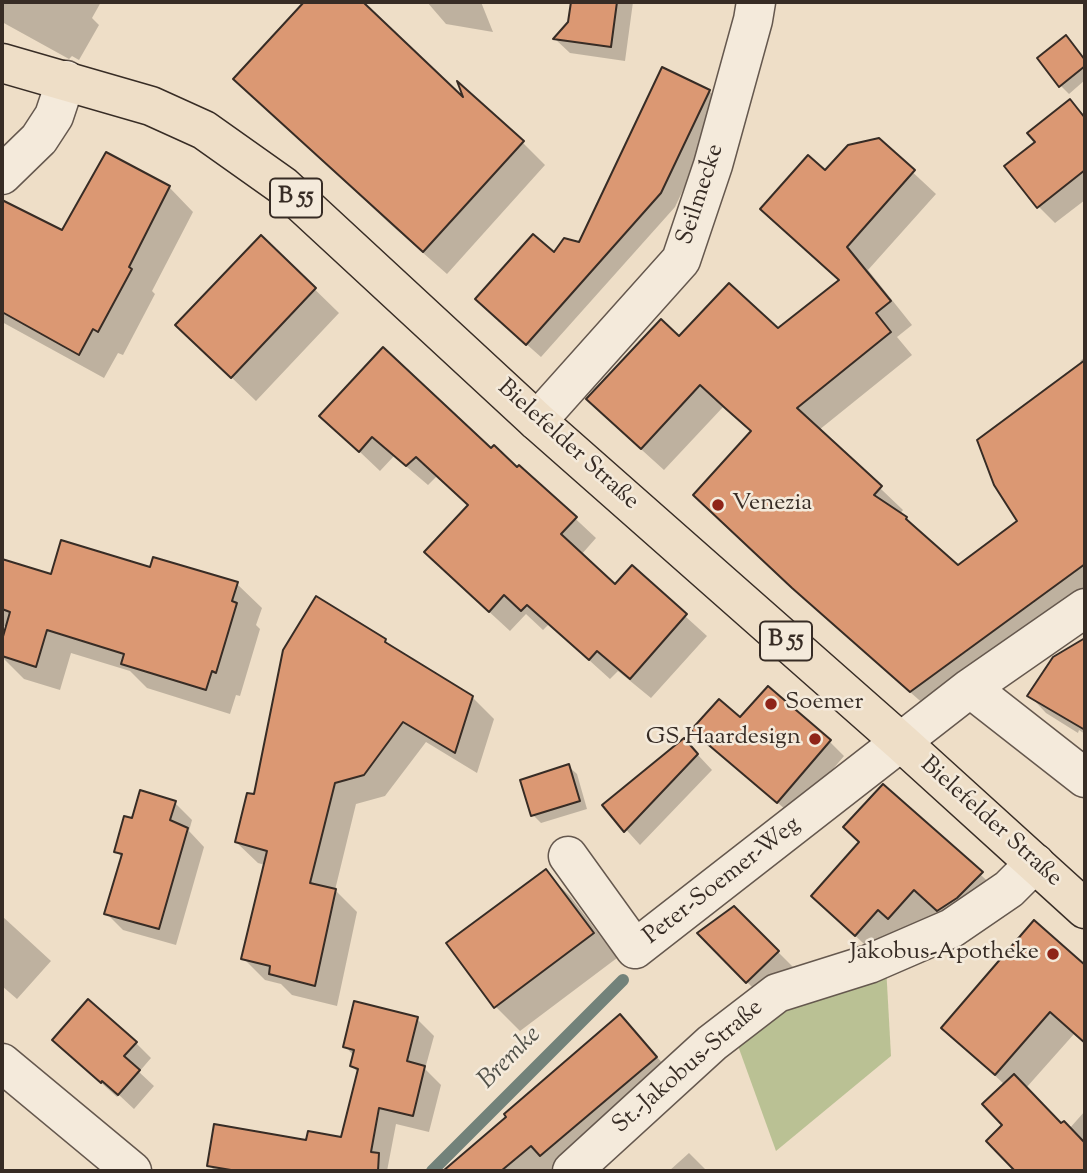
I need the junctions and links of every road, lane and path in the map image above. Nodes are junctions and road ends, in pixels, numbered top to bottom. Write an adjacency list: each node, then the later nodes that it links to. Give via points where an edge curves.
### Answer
1 (756, 2): 5 (street, Seilmecke, via 713,165 681,260)
2 (2, 63): 3 (main road, Bielefelder Straße / B 55)
3 (66, 80): 4 (street, via 54,116 39,139); 5 (main road, Bielefelder Straße / B 55, via 151,106 204,130 283,186)
4 (2, 175)
5 (537, 421): 8 (main road, Bielefelder Straße / B 55)
6 (1085, 608): 7 (street)
7 (970, 688): 8 (street); 9 (street)
8 (902, 743): 10 (street, Peter-Soemer-Weg, via 635,949); 11 (main road, Bielefelder Straße / B 55)
9 (1085, 778)
10 (568, 856)
11 (1035, 863): 12 (main road, Bielefelder Straße / B 55); 15 (street, St.-Jakobus-Straße, via 1009,889 952,928 869,964 777,993 712,1043)
12 (1085, 909)
13 (2, 1063): 14 (street)
14 (132, 1171)
15 (572, 1171)

